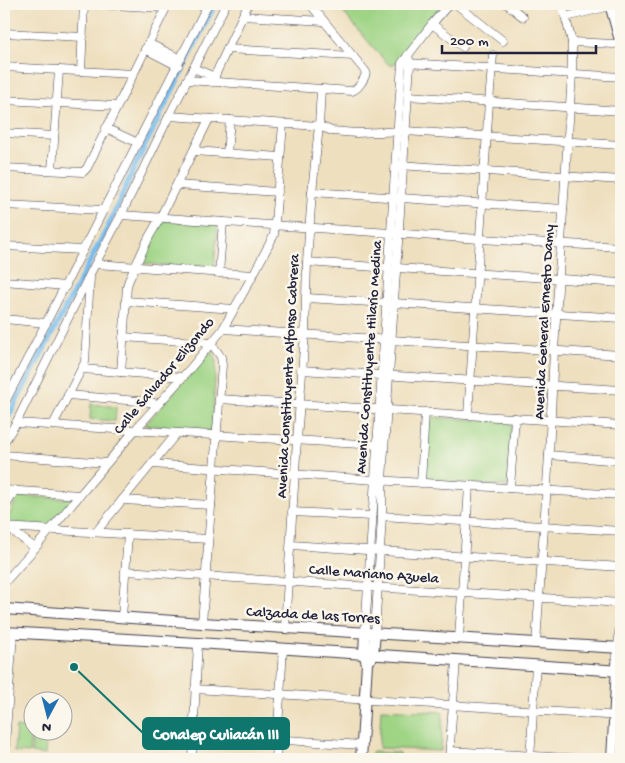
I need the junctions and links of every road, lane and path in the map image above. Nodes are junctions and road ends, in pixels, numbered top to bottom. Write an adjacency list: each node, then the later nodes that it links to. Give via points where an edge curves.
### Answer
1 (84, 4): 19 (street)
2 (96, 4): 12 (street)
3 (208, 4): 28 (street)
4 (226, 4): 31 (street)
5 (248, 4): 13 (street)
6 (310, 4): 16 (street)
7 (449, 4): 17 (street)
8 (456, 4): 20 (street)
9 (507, 4): 14 (street)
10 (562, 4): 15 (street, Avenida General Ernesto Damy)
11 (608, 5): 15 (street); 22 (main road)
12 (167, 6): 23 (street)
13 (243, 16): 16 (street); 25 (street)
14 (523, 17)
15 (566, 17): 21 (street, Avenida General Ernesto Damy)
16 (323, 21): 27 (street)
17 (432, 24): 24 (street); 29 (street, via 408,55)
18 (4, 33): 19 (street)
19 (83, 37): 34 (street)
20 (503, 41)
21 (572, 42): 22 (street); 36 (street, Avenida General Ernesto Damy)
22 (618, 44)
23 (147, 46): 28 (street); 35 (street)
24 (463, 47)
25 (226, 49): 27 (street); 38 (street)
26 (493, 55): 32 (street)
27 (353, 56): 40 (street, via 366,72 357,88)
28 (179, 62): 59 (street)
29 (406, 63): 32 (street); 41 (street, Avenida Constituyente Hilario Medina); 54 (street, Avenida Constituyente Hilario Medina)
30 (4, 67): 33 (street)
31 (193, 68): 38 (street); 39 (street)
32 (492, 69): 36 (street); 43 (street)
33 (59, 70): 34 (street); 44 (street)
34 (81, 71): 35 (street)
35 (133, 74): 45 (street)
36 (572, 74): 37 (street); 46 (street, Avenida General Ernesto Damy)
37 (621, 77)
38 (213, 79): 39 (street); 40 (street)
39 (187, 80): 48 (street)
40 (321, 89): 52 (street, Avenida Constituyente Alfonso Cabrera)
41 (408, 96): 43 (street); 54 (street, Avenida Constituyente Hilario Medina)
42 (4, 100): 44 (street)
43 (489, 102): 46 (street); 57 (street)
44 (56, 103): 45 (street); 56 (street)
45 (117, 106): 53 (street)
46 (570, 108): 47 (street); 58 (street, Avenida General Ernesto Damy)
47 (621, 111)
48 (169, 116): 49 (street); 78 (street)
49 (209, 119): 50 (street); 61 (street)
50 (230, 120): 51 (street); 62 (street)
51 (283, 124): 52 (street); 63 (street, Calle Salvador Elizondo)
52 (319, 126): 54 (street, via 356,133); 72 (street, Avenida Constituyente Alfonso Cabrera)
53 (106, 128): 59 (street); 66 (street, via 82,172)
54 (402, 131): 57 (street); 64 (street, Avenida Constituyente Hilario Medina)
55 (4, 134): 56 (street)
56 (54, 136): 66 (street)
57 (486, 136): 58 (street); 67 (street)
58 (567, 142): 60 (street); 68 (street, Avenida General Ernesto Damy)
59 (138, 143): 77 (street)
60 (621, 145)
61 (194, 151): 62 (street); 70 (street)
62 (227, 153): 63 (street)
63 (280, 157): 71 (street, Calle Salvador Elizondo)
64 (400, 165): 67 (street); 73 (street, Avenida Constituyente Hilario Medina)
65 (4, 168): 66 (street)
66 (52, 170)
67 (484, 171): 68 (street); 74 (street)
68 (565, 177): 69 (street); 76 (street, Avenida General Ernesto Damy)
69 (621, 180)
70 (176, 185): 71 (street); 79 (street)
71 (278, 192): 81 (street, Calle Salvador Elizondo)
72 (312, 192): 73 (street); 82 (street, Avenida Constituyente Alfonso Cabrera)
73 (397, 198): 74 (street); 83 (street, Avenida Constituyente Hilario Medina)
74 (482, 204): 76 (street); 84 (street)
75 (4, 205): 77 (street)
76 (563, 209): 85 (street, Avenida General Ernesto Damy)
77 (104, 210): 88 (street)
78 (122, 214): 79 (street); 90 (street)
79 (160, 218): 80 (street); 91 (street)
80 (223, 222): 81 (street); 94 (street)
81 (275, 226): 82 (street); 96 (street, Calle Salvador Elizondo, via 271,242)
82 (310, 228): 83 (street); 89 (street, Avenida Constituyente Alfonso Cabrera)
83 (395, 234): 84 (street); 92 (street, Avenida Constituyente Hilario Medina)
84 (480, 240): 85 (street); 95 (street)
85 (561, 244): 87 (street); 97 (street, Avenida General Ernesto Damy)
86 (4, 246): 88 (street)
87 (621, 248)
88 (83, 250): 100 (street)
89 (307, 262): 92 (street); 101 (street, Avenida Constituyente Alfonso Cabrera)
90 (96, 264): 91 (street); 93 (street)
91 (136, 267): 94 (street); 102 (street, via 127,286)
92 (393, 268): 95 (street); 103 (street, Avenida Constituyente Hilario Medina)
93 (90, 272): 118 (street, via 86,356); 136 (street)
94 (219, 273): 96 (street)
95 (478, 274): 97 (street); 105 (street)
96 (253, 275): 104 (street, Calle Salvador Elizondo)
97 (558, 279): 99 (street); 106 (street, Avenida General Ernesto Damy)
98 (4, 281): 100 (street)
99 (621, 283)
100 (66, 286): 109 (street)
101 (307, 298): 103 (street); 111 (street, Avenida Constituyente Alfonso Cabrera)
102 (126, 302): 104 (street); 112 (street)
103 (390, 303): 105 (street); 113 (street, Avenida Constituyente Hilario Medina)
104 (234, 309): 110 (street, Calle Salvador Elizondo)
105 (475, 309): 106 (street); 115 (street)
106 (556, 314): 107 (street); 116 (street, Avenida General Ernesto Damy)
107 (621, 318)
108 (4, 319): 109 (street)
109 (46, 323): 128 (street)
110 (223, 329): 111 (street); 114 (street, Calle Salvador Elizondo)
111 (305, 333): 113 (street); 119 (street, Avenida Constituyente Alfonso Cabrera)
112 (123, 337): 114 (street); 120 (street)
113 (388, 339): 115 (street); 121 (street, Avenida Constituyente Hilario Medina)
114 (211, 343): 122 (street, Calle Salvador Elizondo); 127 (street, via 221,357)
115 (473, 345): 116 (street); 123 (street)
116 (554, 350): 117 (street); 124 (street, Avenida General Ernesto Damy)
117 (621, 355)
118 (82, 369): 120 (street); 126 (street)
119 (301, 370): 121 (street); 130 (street, Avenida Constituyente Alfonso Cabrera)
120 (121, 372): 122 (street)
121 (386, 376): 123 (street); 131 (street, Avenida Constituyente Hilario Medina)
122 (183, 377): 129 (street, Calle Salvador Elizondo)
123 (471, 380): 124 (street); 133 (street)
124 (552, 386): 125 (street); 135 (street, Avenida General Ernesto Damy)
125 (621, 390)
126 (68, 395): 129 (street); 137 (street)
127 (219, 399): 130 (street); 141 (street)
128 (4, 404)
129 (158, 404): 139 (street, Calle Salvador Elizondo)
130 (299, 404): 131 (street); 142 (street, Avenida Constituyente Alfonso Cabrera)
131 (383, 410): 132 (street); 144 (street, Avenida Constituyente Hilario Medina); 152 (street, Avenida Constituyente Hilario Medina)
132 (425, 412): 133 (street); 153 (street)
133 (468, 415): 134 (street)
134 (515, 418): 135 (street); 155 (street)
135 (551, 420): 138 (street); 146 (street, Avenida General Ernesto Damy)
136 (16, 423): 137 (street); 143 (street)
137 (53, 425): 139 (street)
138 (621, 425)
139 (135, 430): 140 (street); 148 (street, Calle Salvador Elizondo)
140 (177, 433): 141 (street); 149 (street)
141 (216, 435): 142 (street); 150 (street)
142 (297, 440): 144 (street); 151 (street, Avenida Constituyente Alfonso Cabrera)
143 (4, 442)
144 (377, 444): 152 (street, Avenida Constituyente Hilario Medina)
145 (4, 455): 148 (street)
146 (549, 456): 147 (street); 158 (street, Avenida General Ernesto Damy)
147 (621, 461)
148 (107, 462): 159 (street, Calle Salvador Elizondo)
149 (152, 464): 150 (street); 161 (street)
150 (214, 469): 151 (street); 162 (street)
151 (294, 474): 152 (street); 164 (street, Avenida Constituyente Alfonso Cabrera)
152 (379, 480): 153 (street); 165 (street, Avenida Constituyente Hilario Medina); 166 (street, Avenida Constituyente Hilario Medina)
153 (420, 483): 154 (street)
154 (469, 486): 155 (street); 167 (street)
155 (510, 488): 158 (street)
156 (4, 490): 157 (street)
157 (15, 490): 159 (street); 163 (street)
158 (546, 490): 160 (street); 168 (street, Avenida General Ernesto Damy)
159 (80, 495): 170 (street, Calle Salvador Elizondo)
160 (621, 495)
161 (123, 500): 162 (street); 172 (street)
162 (211, 505): 174 (street)
163 (4, 509)
164 (292, 512): 165 (street); 175 (street, Avenida Constituyente Alfonso Cabrera)
165 (372, 516): 177 (street, Avenida Constituyente Hilario Medina)
166 (382, 516): 167 (street); 178 (street, Avenida Constituyente Hilario Medina)
167 (466, 521): 168 (street); 179 (street)
168 (543, 526): 171 (street); 180 (street, Avenida General Ernesto Damy)
169 (6, 527): 170 (street); 176 (street)
170 (50, 530): 172 (street); 176 (street, Calle Salvador Elizondo)
171 (621, 531)
172 (96, 532): 173 (street)
173 (128, 534): 174 (street); 182 (street)
174 (208, 539): 183 (street)
175 (290, 544): 177 (street); 184 (street, Avenida Constituyente Alfonso Cabrera)
176 (35, 548): 185 (street, Calle Salvador Elizondo)
177 (370, 550): 178 (street); 186 (street, Avenida Constituyente Hilario Medina)
178 (380, 551): 179 (street); 187 (street, Avenida Constituyente Hilario Medina)
179 (464, 556): 180 (street); 188 (street)
180 (541, 562): 181 (street); 189 (street, Avenida General Ernesto Damy)
181 (621, 567)
182 (125, 571): 183 (street, Calle Mariano Azuela); 193 (street)
183 (206, 576): 184 (street, Calle Mariano Azuela); 194 (street)
184 (289, 582): 186 (street, Calle Mariano Azuela); 195 (street, Avenida Constituyente Alfonso Cabrera)
185 (4, 583)
186 (368, 587): 187 (street, Calle Mariano Azuela); 197 (street, Avenida Constituyente Hilario Medina)
187 (378, 587): 188 (street, Calle Mariano Azuela); 197 (street, Avenida Constituyente Hilario Medina)
188 (462, 593): 189 (street, Calle Mariano Azuela); 198 (street)
189 (538, 598): 190 (street, Calle Mariano Azuela); 200 (street, Avenida General Ernesto Damy)
190 (621, 603)
191 (621, 608): 201 (street)
192 (4, 609): 193 (main road, Calzada de las Torres)
193 (122, 617): 194 (main road, Calzada de las Torres)
194 (202, 622): 195 (main road, Calzada de las Torres)
195 (286, 628): 197 (main road, Calzada de las Torres)
196 (8, 632): 199 (main road); 206 (street)
197 (370, 633): 198 (main road, Calzada de las Torres); 203 (main road, Avenida Constituyente Hilario Medina)
198 (459, 638): 200 (main road, Calzada de las Torres)
199 (198, 643): 202 (main road); 208 (street)
200 (536, 643): 201 (main road, Calzada de las Torres)
201 (620, 648): 207 (main road)
202 (283, 649): 203 (main road); 209 (street)
203 (368, 657): 204 (main road); 210 (main road, Avenida Constituyente Hilario Medina)
204 (456, 660): 205 (main road); 212 (street)
205 (536, 665): 207 (main road); 213 (street)
206 (7, 669): 211 (street)
207 (620, 671): 214 (main road)
208 (196, 689): 209 (street); 215 (street)
209 (280, 694): 210 (street); 216 (street)
210 (365, 700): 212 (street); 217 (main road, Avenida Constituyente Hilario Medina)
211 (6, 702): 220 (street)
212 (453, 705): 213 (street); 218 (street)
213 (533, 711): 214 (street); 219 (street)
214 (618, 716): 225 (main road)
215 (193, 734): 216 (street); 221 (street)
216 (277, 739): 217 (street); 222 (street)
217 (362, 745): 223 (main road, Avenida Constituyente Hilario Medina)
218 (450, 755): 219 (street)
219 (530, 758): 224 (street)
220 (4, 759)
221 (192, 759)
222 (276, 759)
223 (361, 759)
224 (583, 759)
225 (612, 759)

